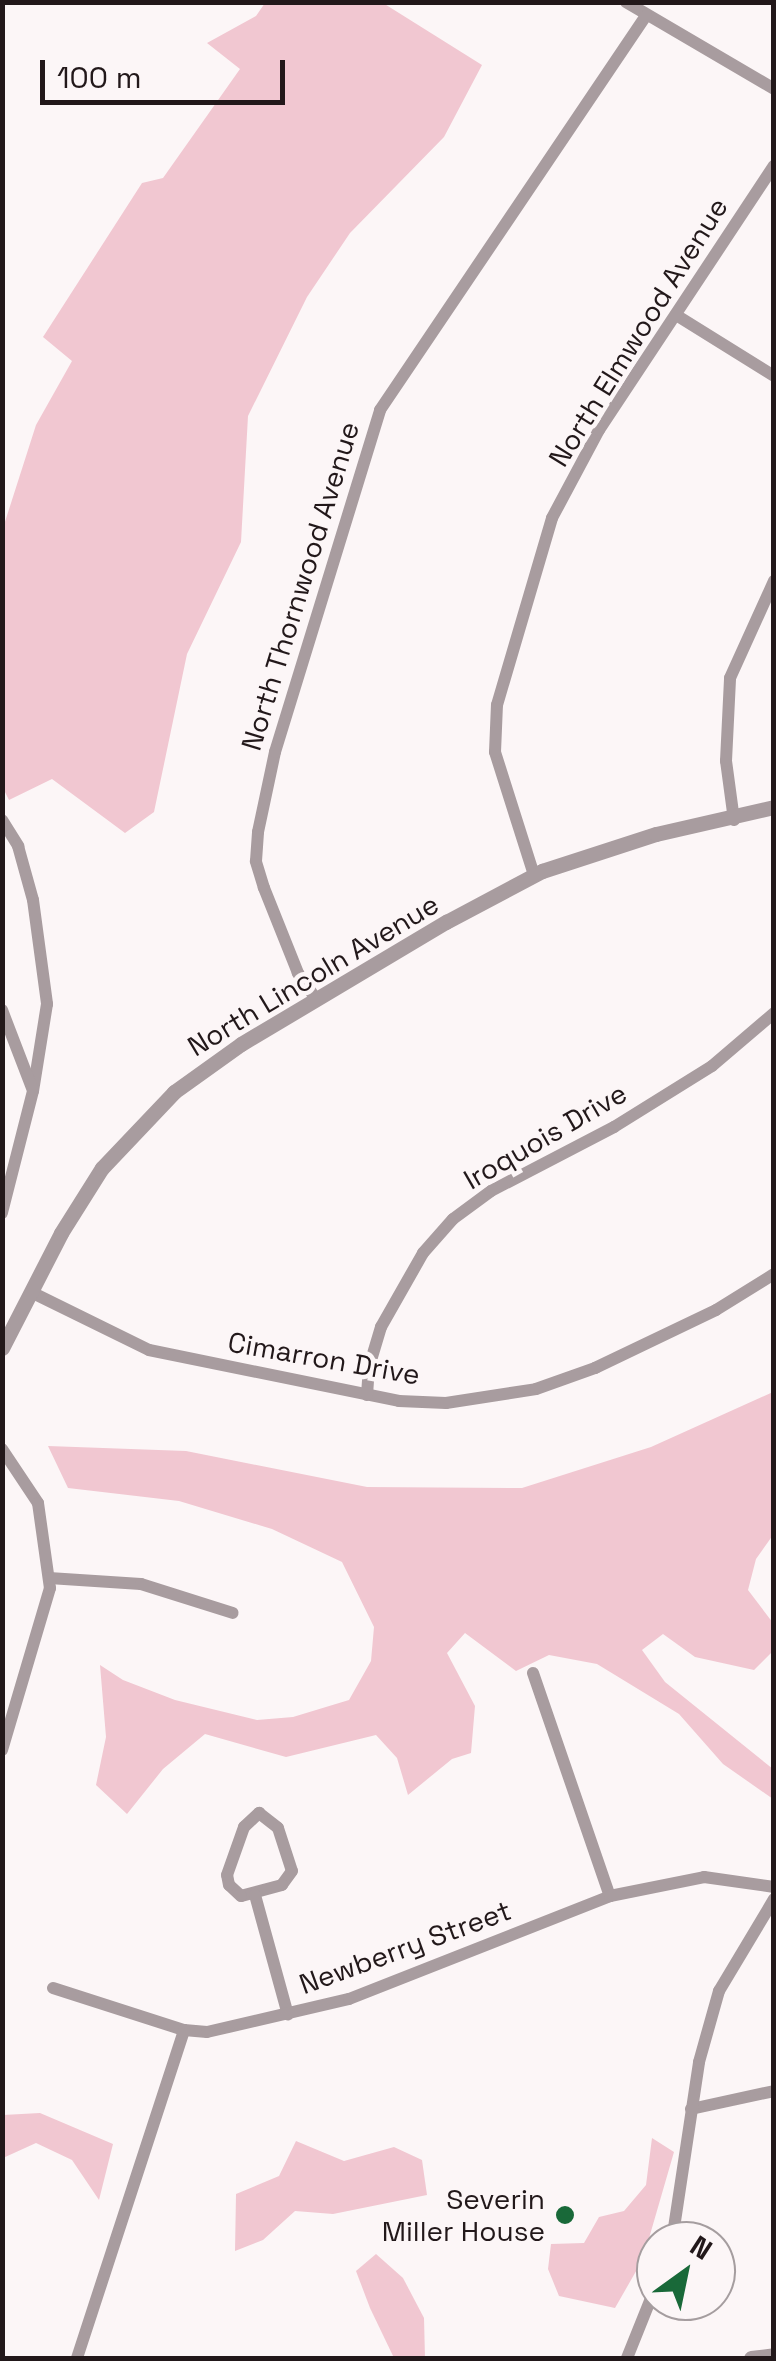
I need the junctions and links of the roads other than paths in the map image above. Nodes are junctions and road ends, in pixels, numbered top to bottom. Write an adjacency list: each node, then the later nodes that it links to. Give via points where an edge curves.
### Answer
1 (626, 2): 2 (street)
2 (646, 15): 3 (street); 12 (street, North Thornwood Avenue, via 374,426 275,752 258,832 264,888 298,973)
3 (774, 89)
4 (774, 166): 5 (street, North Elmwood Avenue)
5 (676, 314): 6 (street); 11 (street, North Elmwood Avenue, via 599,430 552,518 497,705 495,752)
6 (774, 376)
7 (774, 582): 10 (street, via 730,678 726,761)
8 (774, 808): 10 (street, North Lincoln Avenue)
9 (2, 820): 15 (street, via 18,846 44,955 47,1004)
10 (734, 820): 11 (street, North Lincoln Avenue, via 656,834)
11 (534, 875): 12 (street, North Lincoln Avenue)
12 (316, 999): 18 (street, North Lincoln Avenue, via 174,1092 102,1168)
13 (2, 1010): 15 (street)
14 (774, 1013): 20 (street, Iroquois Drive, via 712,1066 614,1127 491,1190 453,1219 423,1253 381,1327)
15 (33, 1090): 16 (street)
16 (2, 1213)
17 (774, 1274): 20 (street, Cimarron Drive, via 716,1310 536,1389 446,1403)
18 (33, 1293): 19 (street, North Lincoln Avenue); 20 (street, Cimarron Drive, via 149,1350)
19 (2, 1348)
20 (367, 1395)
21 (2, 1449): 22 (street, via 38,1503)
22 (48, 1578): 23 (street, via 142,1584); 25 (street)
23 (233, 1613)
24 (533, 1673): 28 (street)
25 (2, 1750)
26 (774, 1887): 28 (street, Newberry Street, via 704,1877)
27 (256, 1895): 27 (street, via 289,1880 293,1862 273,1820 258,1812 244,1828 228,1875 233,1892); 31 (street)
28 (610, 1896): 31 (street, Newberry Street, via 406,1979)
29 (774, 1899): 34 (street, via 720,1991)
30 (53, 1988): 32 (street, Newberry Street)
31 (288, 2015): 32 (street, Newberry Street, via 207,2032)
32 (184, 2030): 38 (street)
33 (774, 2092): 34 (street)
34 (691, 2110): 35 (street)
35 (675, 2221)
36 (642, 2321): 39 (street)
37 (774, 2355): 40 (street)
38 (77, 2358)
39 (627, 2358)
40 (751, 2358)

